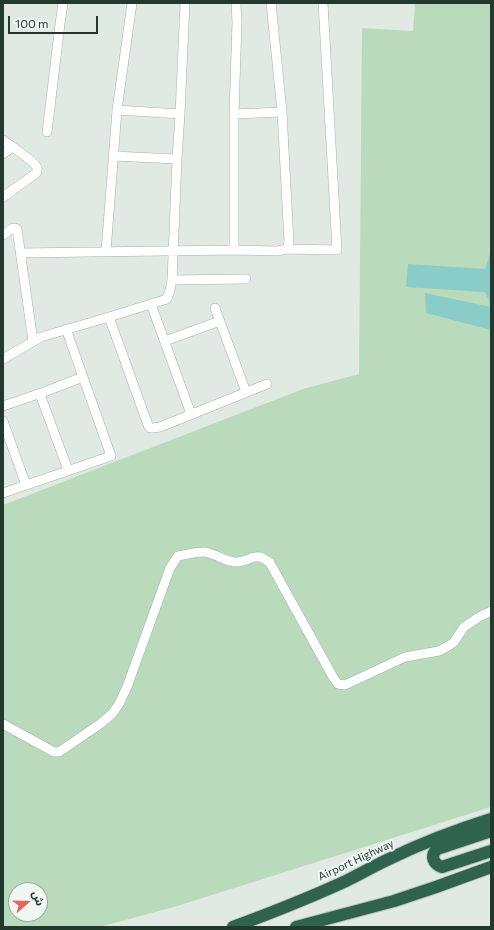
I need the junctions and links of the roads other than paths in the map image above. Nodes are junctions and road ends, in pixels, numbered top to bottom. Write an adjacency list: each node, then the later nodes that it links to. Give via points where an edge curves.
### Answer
1 (63, 3): 11 (street)
2 (132, 3): 7 (street)
3 (185, 3): 9 (street)
4 (236, 3): 10 (street)
5 (271, 3): 8 (street)
6 (323, 3): 19 (street, via 337,250)
7 (117, 110): 9 (street); 15 (street)
8 (282, 112): 10 (street); 19 (street, via 289,242)
9 (180, 114): 16 (street)
10 (234, 114): 20 (street)
11 (47, 132)
12 (3, 140): 13 (street)
13 (12, 147): 14 (street); 17 (street, via 36,166 37,172)
14 (3, 154)
15 (113, 156): 16 (street); 21 (street)
16 (177, 159): 22 (street)
17 (3, 197)
18 (3, 234): 23 (street, via 13,228 17,229)
19 (287, 249): 20 (street)
20 (234, 250): 22 (street)
21 (106, 251): 22 (street); 23 (street)
22 (173, 251): 24 (street)
23 (21, 253): 31 (street)
24 (172, 280): 25 (street); 26 (street, via 167,299)
25 (246, 280)
26 (151, 304): 28 (street); 32 (street)
27 (215, 308): 29 (street)
28 (109, 317): 30 (street); 39 (street, via 150,428 160,427)
29 (220, 321): 32 (street); 37 (street)
30 (66, 329): 31 (street); 34 (street)
31 (33, 341): 33 (street)
32 (165, 341): 39 (street)
33 (3, 359)
34 (83, 377): 36 (street); 41 (street, via 110,456)
35 (267, 384): 37 (street)
36 (44, 392): 38 (street); 41 (street, via 41,397)
37 (246, 392): 39 (street)
38 (3, 406)
39 (191, 414)
40 (3, 421): 42 (street)
41 (68, 470): 42 (street)
42 (26, 485): 43 (street)
43 (3, 493)
44 (491, 611): 45 (street, via 464,627 454,642 439,651 405,657 345,685 338,684 270,563 260,556 236,562 203,552 178,556 170,568 127,687 112,714 59,752 54,752)
45 (3, 724)
46 (491, 819): 50 (highway, Airport Highway, via 425,843 339,884)
47 (491, 831): 48 (highway, via 437,849 433,860 442,867)
48 (491, 851)
49 (491, 867): 51 (highway, via 394,901)
50 (233, 927)
51 (296, 927)

